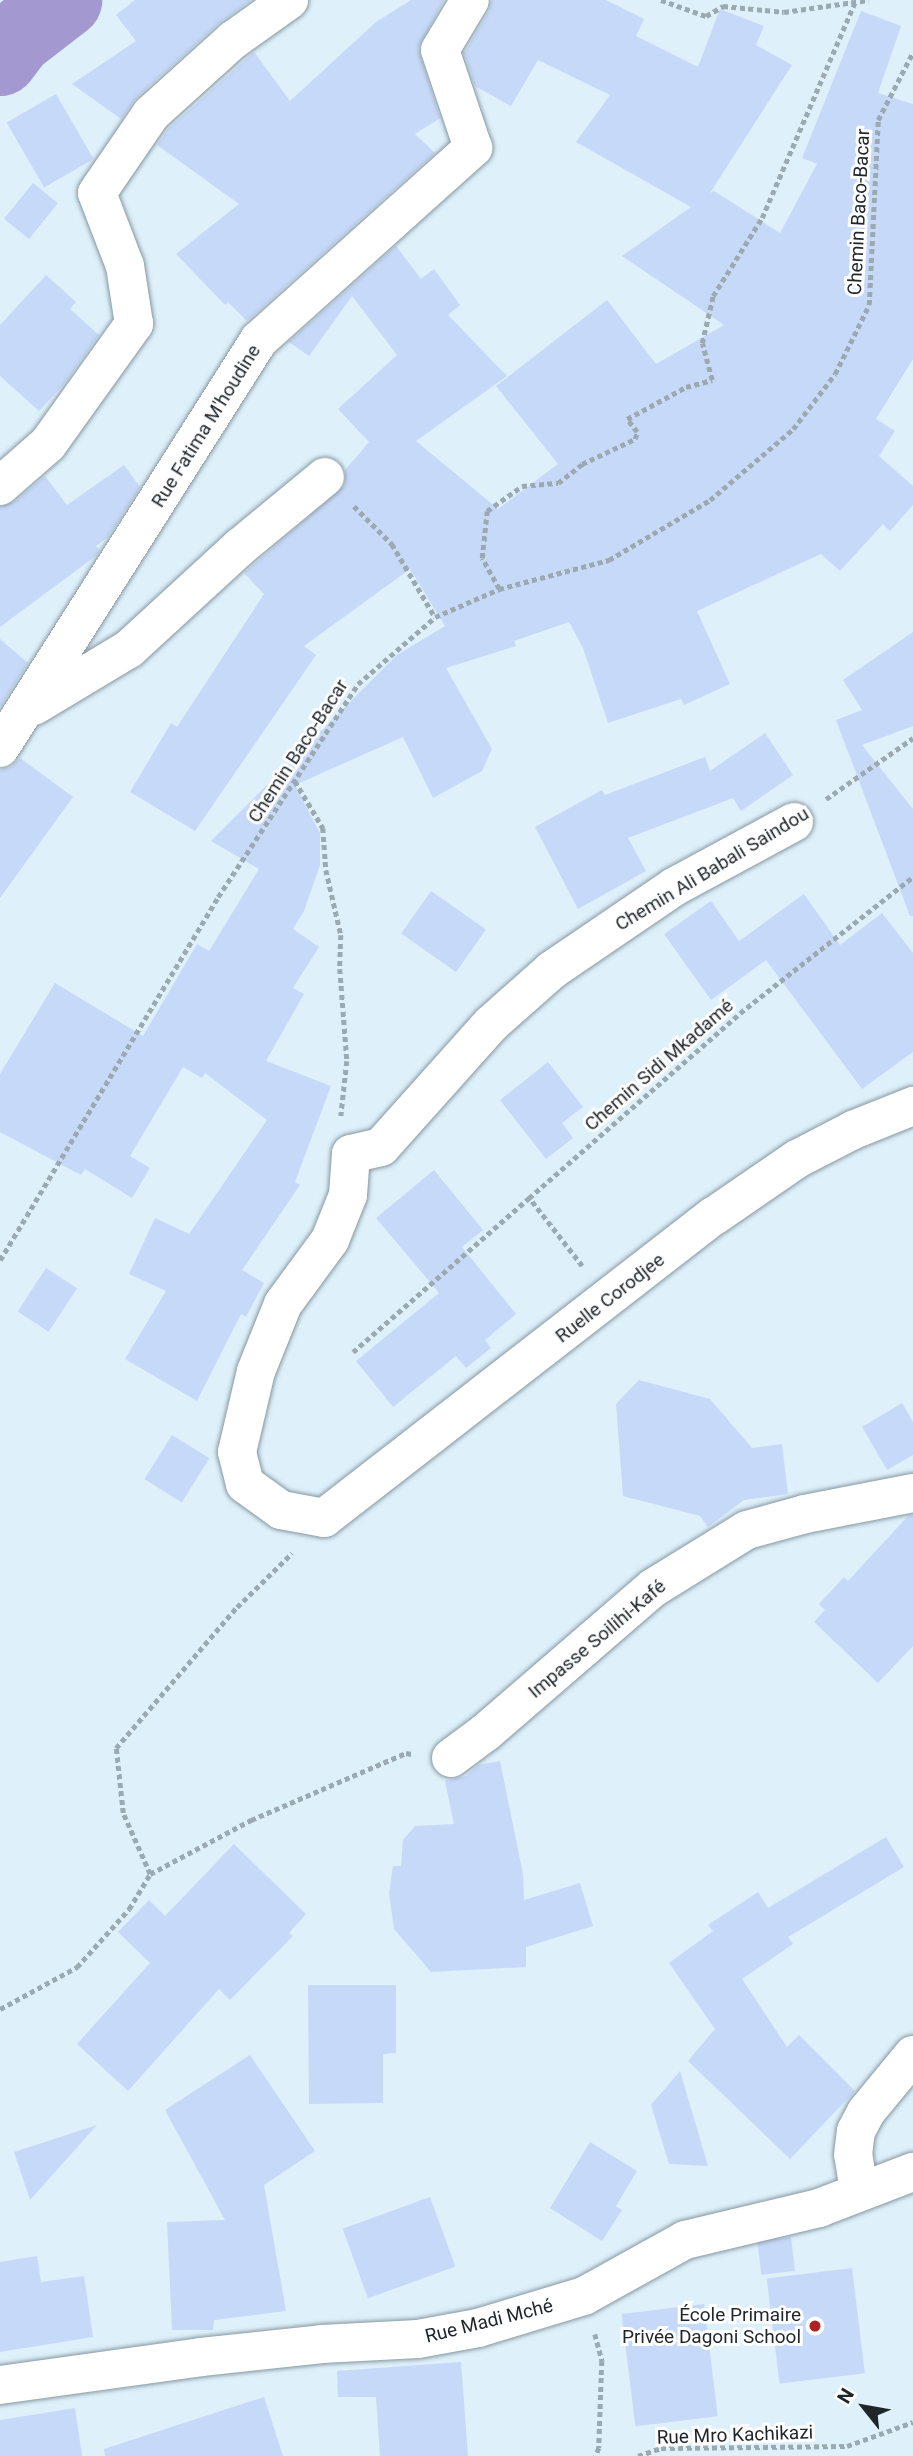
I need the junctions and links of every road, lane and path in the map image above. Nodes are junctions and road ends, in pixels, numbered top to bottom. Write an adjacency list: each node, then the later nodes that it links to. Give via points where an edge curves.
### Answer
1 (289, 0): 8 (street, via 233,40 151,114 97,193 125,266 134,324 48,444)
2 (470, 0): 11 (street, Rue Fatima M'houdine, via 440,50 473,148 259,340)
3 (661, 0): 5 (path, via 706,16 723,6 784,12)
4 (868, 0): 5 (path)
5 (855, 2): 9 (path, via 762,218 713,296 702,343 712,380 686,387 627,419 637,432 635,439 582,464 558,483 523,486 487,511 482,558)
6 (913, 52): 9 (path, Chemin Baco-Bacar, via 878,120 869,305 835,374 793,429 710,500 609,560)
7 (326, 477): 10 (path, via 392,544); 11 (street, via 240,547 129,649)
8 (0, 486)
9 (499, 589): 10 (path, Chemin Baco-Bacar)
10 (435, 617): 14 (path, Chemin Baco-Bacar, via 358,684)
11 (26, 710): 13 (street, Rue Fatima M'houdine)
12 (913, 738): 15 (path, Chemin Ali Babali Saindou)
13 (0, 748)
14 (295, 781): 18 (path, via 323,828 326,870 341,935 347,1061 341,1118); 20 (path, Chemin Baco-Bacar, via 218,897)
15 (794, 822): 18 (street, Chemin Ali Babali Saindou, via 674,887 552,970 491,1024 380,1147)
16 (913, 877): 19 (path, Chemin Sidi Mkadamé, via 740,1013)
17 (913, 1106): 21 (street, Ruelle Corodjee, via 797,1159 714,1216)
18 (351, 1154): 24 (street, via 348,1195 330,1240 283,1304 256,1371 237,1452 245,1484 281,1510)
19 (528, 1198): 21 (path); 22 (path, Chemin Sidi Mkadamé)
20 (0, 1260)
21 (609, 1300): 24 (street, Ruelle Corodjee)
22 (353, 1352)
23 (913, 1493): 25 (street, Impasse Soilihi-Kafé, via 747,1530 653,1588)
24 (324, 1518): 26 (path, via 237,1607 116,1748 123,1813)
25 (451, 1758): 26 (path, via 406,1753 251,1820)
26 (150, 1874): 27 (path, via 129,1909 77,1967)
27 (0, 2009)
28 (913, 2055): 30 (street, via 866,2112 856,2132 853,2154)
29 (913, 2172): 30 (street, Rue Madi Mché)
30 (859, 2191): 31 (street, Rue Madi Mché, via 819,2208 685,2239)
31 (584, 2296): 32 (street, Rue Madi Mché, via 478,2328 418,2339 201,2357); 34 (path, via 602,2361)
32 (0, 2385)
33 (913, 2422): 35 (path, Rue Mro Kachikazi, via 847,2446 661,2448)
34 (596, 2456)
35 (638, 2456)

